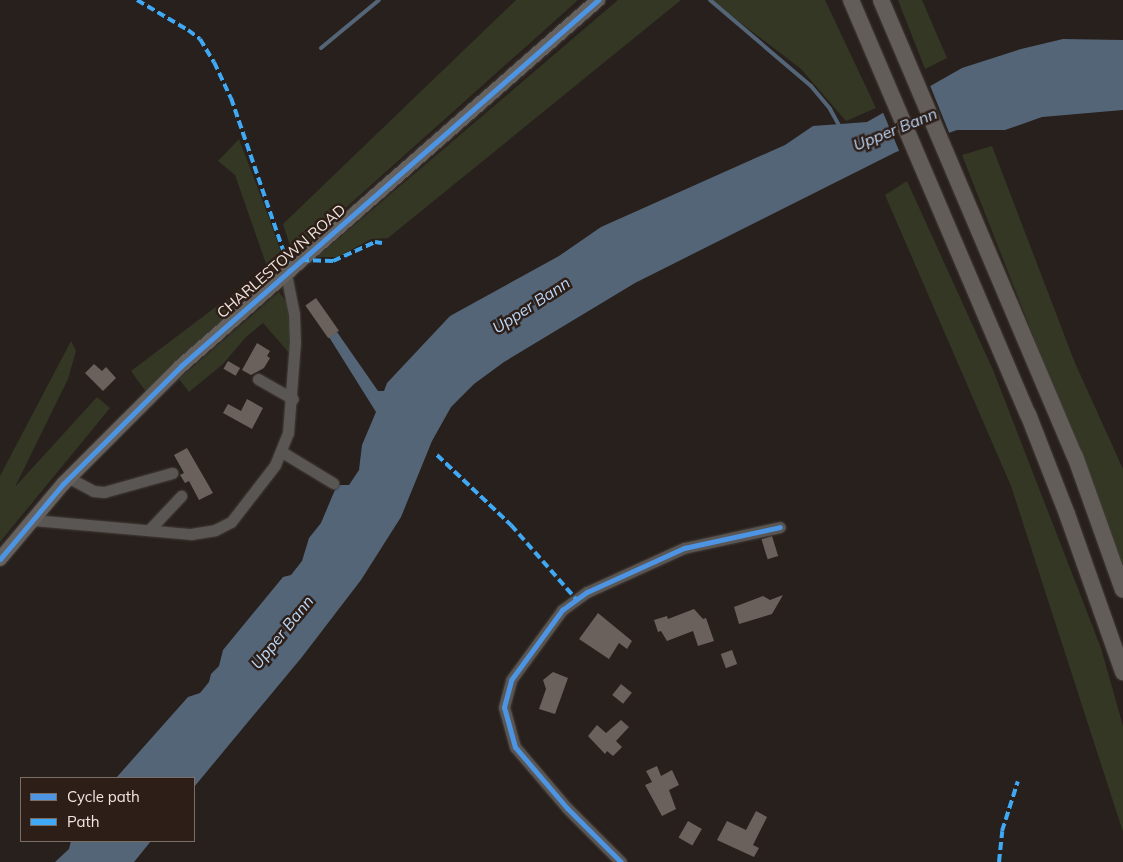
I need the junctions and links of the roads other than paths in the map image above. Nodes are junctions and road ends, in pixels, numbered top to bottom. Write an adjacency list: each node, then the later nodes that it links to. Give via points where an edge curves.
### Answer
1 (598, 0): 4 (main road, CHARLESTOWN ROAD)
2 (851, 0): 17 (highway, via 1064,504)
3 (881, 0): 16 (highway, via 1075,456)
4 (286, 274): 6 (street, via 294,314); 9 (main road, CHARLESTOWN ROAD, via 181,366)
5 (258, 380): 6 (street)
6 (293, 399): 7 (street)
7 (282, 452): 10 (street); 14 (street, via 236,517 223,527 191,534)
8 (172, 473): 9 (street, via 104,492 93,491)
9 (69, 478): 12 (main road, CHARLESTOWN ROAD)
10 (333, 483)
11 (181, 496): 14 (street)
12 (33, 520): 14 (street); 15 (main road, CHARLESTOWN ROAD)
13 (780, 527): 18 (street, via 684,548 587,592 558,615 512,680 504,707 515,748 567,808)
14 (149, 530)
15 (0, 559)
16 (1123, 590)
17 (1123, 672)
18 (621, 862)

